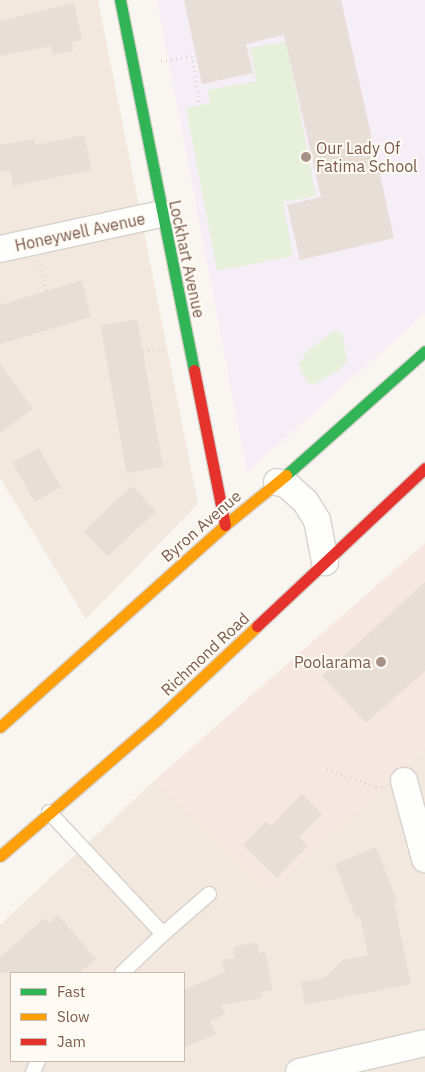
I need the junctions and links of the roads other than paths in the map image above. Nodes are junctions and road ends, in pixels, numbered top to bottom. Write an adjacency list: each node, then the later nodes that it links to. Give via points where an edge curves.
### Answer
1 (120, 0): 2 (street, Lockhart Avenue)
2 (161, 214): 3 (street, Honeywell Avenue); 8 (street, Lockhart Avenue)
3 (0, 249)
4 (425, 351): 6 (street, Byron Avenue, via 323,445)
5 (425, 468): 7 (street, Richmond Road)
6 (277, 482): 8 (street, Byron Avenue); 9 (street, via 288,485 306,501 317,520)
7 (420, 484): 9 (street, Richmond Road)
8 (225, 525): 10 (street, Byron Avenue)
9 (325, 562): 12 (street, Richmond Road, via 158,720)
10 (0, 727)
11 (404, 781): 14 (street)
12 (49, 812): 13 (street, Richmond Road); 16 (lane)
13 (0, 856)
14 (425, 859)
15 (209, 894): 16 (lane)
16 (163, 934): 17 (lane)
17 (123, 972)
18 (425, 1043): 19 (street)
19 (299, 1072)

